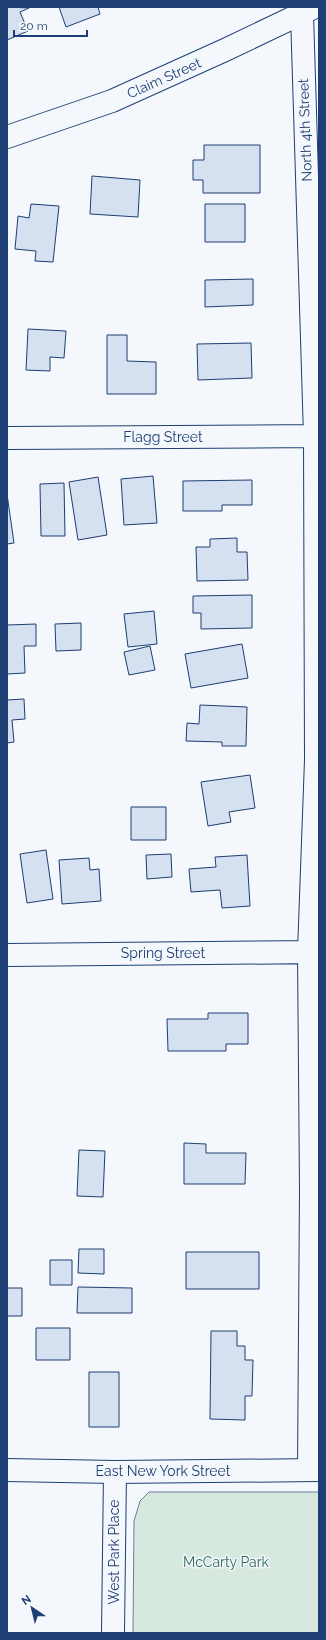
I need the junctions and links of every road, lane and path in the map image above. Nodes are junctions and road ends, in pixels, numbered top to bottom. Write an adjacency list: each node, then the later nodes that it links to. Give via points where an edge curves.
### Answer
1 (309, 11): 2 (street, Claim Street, via 112,101); 3 (street, North 4th Street)
2 (7, 137)
3 (317, 436): 4 (street, Flagg Street); 5 (street, North 4th Street)
4 (7, 438)
5 (314, 952): 6 (street, Spring Street); 8 (street, North 4th Street, via 311,1173)
6 (7, 954)
7 (7, 1470): 9 (street, East New York Street)
8 (314, 1470): 9 (street, East New York Street)
9 (115, 1472): 10 (street, West Park Place)
10 (113, 1633)

